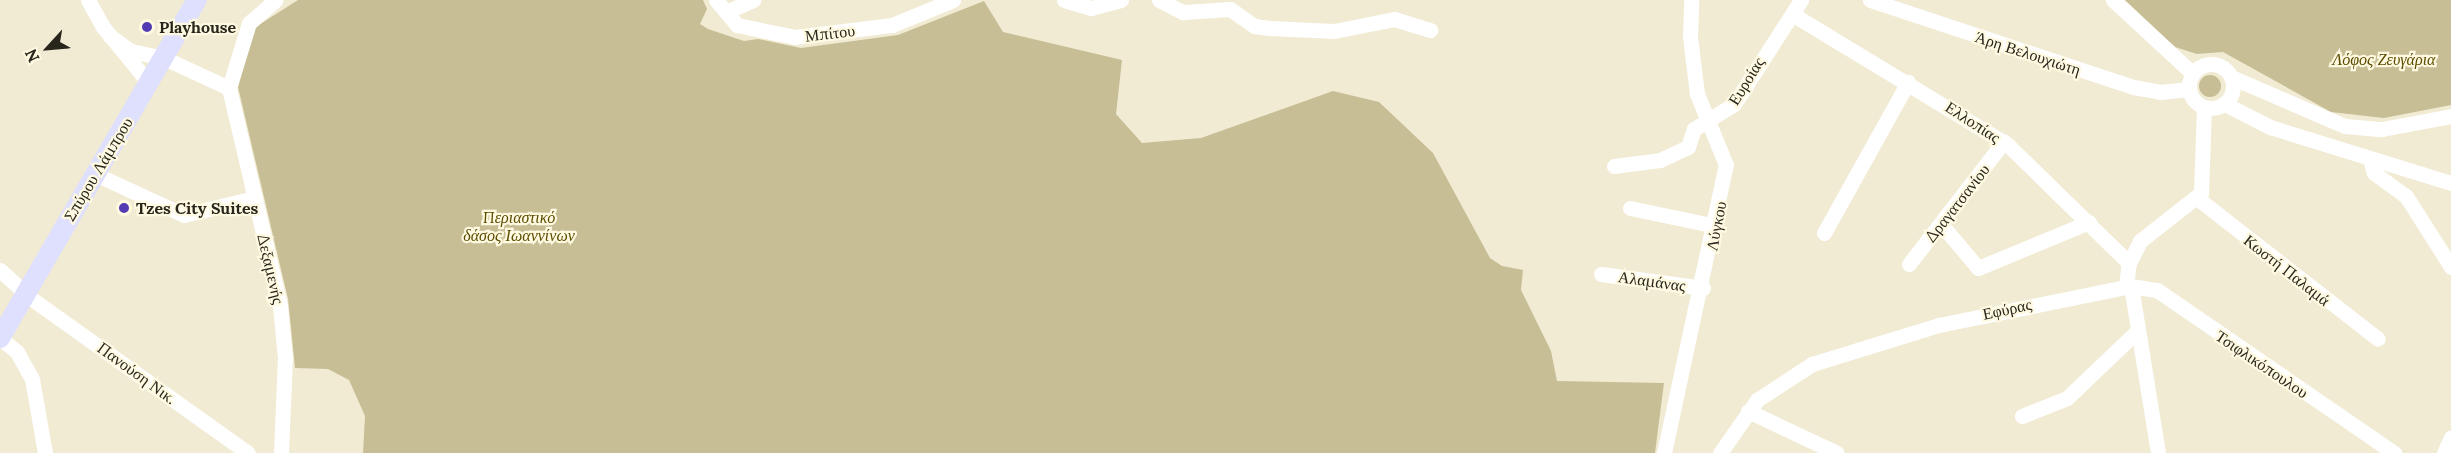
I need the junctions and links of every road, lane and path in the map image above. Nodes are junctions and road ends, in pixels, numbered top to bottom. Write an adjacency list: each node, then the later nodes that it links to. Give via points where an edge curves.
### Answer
1 (88, 0): 16 (street)
2 (197, 0): 17 (main road, Σπύρου Λάμπρου)
3 (274, 0): 22 (street, via 249,23)
4 (753, 0): 13 (street)
5 (952, 0): 13 (street, Μπίτου, via 892,25 804,36 744,28)
6 (1064, 0): 7 (street, via 1091,8)
7 (1121, 0)
8 (1159, 0): 15 (street, via 1184,12 1230,9 1253,26 1270,28 1334,31 1394,19)
9 (1691, 0): 27 (street, Λύγκου, via 1690,38 1696,87)
10 (1801, 0): 14 (street, Ευροίας)
11 (1870, 0): 23 (street, Άρη Βελουχιώτη, via 2133,87 2160,92)
12 (2113, 0): 18 (street)
13 (721, 6)
14 (1792, 14): 20 (street, Ελλοπίας); 27 (street, Ευροίας, via 1734,104)
15 (1430, 30)
16 (110, 36): 17 (street, via 135,53); 21 (street)
17 (164, 58): 21 (main road, Σπύρου Λάμπρου); 22 (street)
18 (2192, 74): 19 (street, via 2213,64); 23 (street)
19 (2231, 77): 24 (street, via 2233,89); 26 (street, via 2345,126 2382,129)
20 (1908, 82): 28 (street, Ελλοπίας); 39 (street)
21 (149, 83): 31 (main road, Σπύρου Λάμπρου)
22 (229, 88): 33 (street, Δεξαμενής)
23 (2188, 89): 25 (street)
24 (2225, 104): 25 (street); 29 (street, via 2249,119)
25 (2204, 108): 34 (street, via 2204,178)
26 (2451, 116)
27 (1707, 121): 30 (street, Ευροίας, via 1694,129 1681,152); 38 (street, Λύγκου, via 1726,165)
28 (2004, 141): 36 (street, Ελλοπίας); 37 (street, Δραγατσανίου)
29 (2371, 162): 32 (street); 42 (street, via 2374,173 2406,196)
30 (1614, 166)
31 (95, 174): 33 (street, via 184,214); 47 (main road, Σπύρου Λάμπρου)
32 (2451, 183)
33 (254, 198): 57 (street, Δεξαμενής, via 284,340)
34 (2197, 198): 40 (street, via 2146,235); 50 (street, Κωστή Παλαμά)
35 (1630, 208): 38 (street)
36 (2089, 222): 37 (street, via 1978,268); 40 (street, Ελλοπίας)
37 (1941, 224): 41 (street, Δραγατσανίου)
38 (1716, 226): 46 (street, Λύγκου)
39 (1824, 233)
40 (2129, 263): 45 (street)
41 (1909, 264)
42 (2451, 267)
43 (0, 270): 47 (street, Πανούση Νικ.)
44 (1601, 274): 46 (street, Αλαμάνας)
45 (2129, 286): 48 (street); 51 (street, Εφύρας, via 1984,314 1842,352 1786,377); 61 (street, Τσιφλικόπουλου, via 2157,291)
46 (1703, 288): 58 (street, Λύγκου, via 1677,380)
47 (25, 293): 49 (main road, Σπύρου Λάμπρου); 56 (street, Πανούση Νικ.)
48 (2136, 332): 52 (street, via 2067,398); 60 (street)
49 (0, 338): 55 (street, via 17,352 32,379)
50 (2378, 339)
51 (1748, 411): 54 (street, Εφύρας); 59 (street)
52 (2022, 416)
53 (2451, 437): 62 (street)
54 (1727, 451)
55 (45, 453)
56 (248, 453)
57 (281, 453)
58 (1664, 453)
59 (1837, 453)
60 (2158, 453)
61 (2394, 453)
62 (2444, 453)

